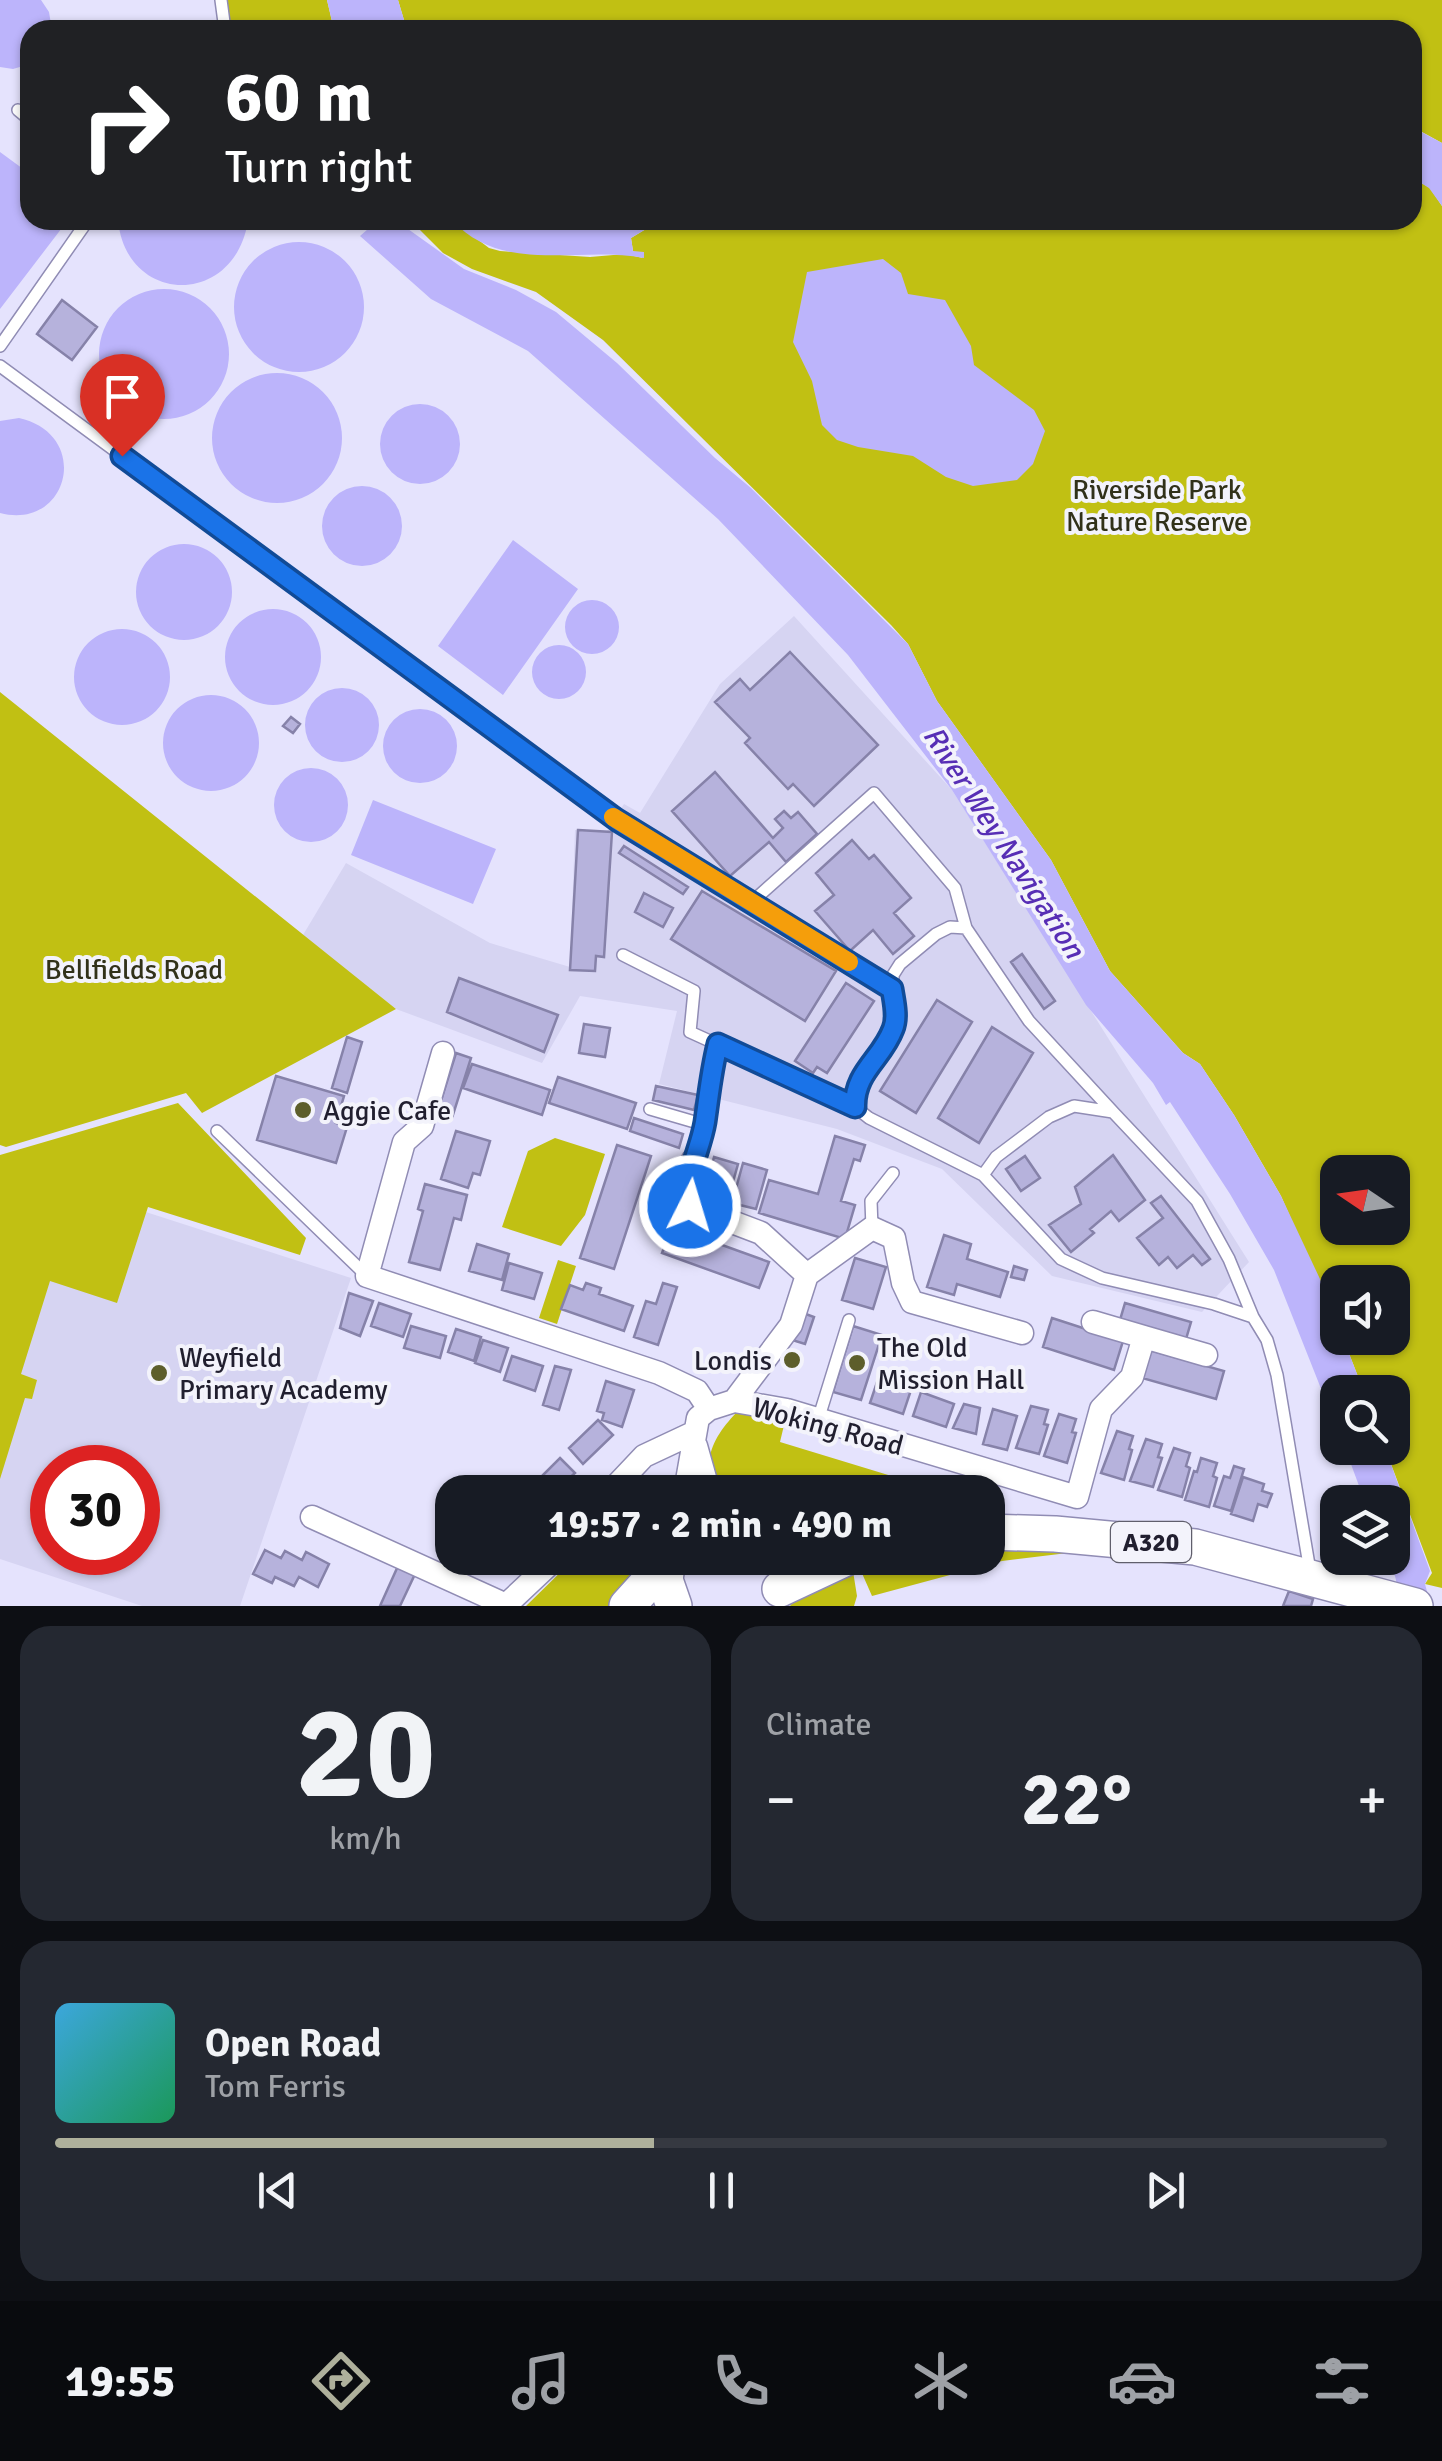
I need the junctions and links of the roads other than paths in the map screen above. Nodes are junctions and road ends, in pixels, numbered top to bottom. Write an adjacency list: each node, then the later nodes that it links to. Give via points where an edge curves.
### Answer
1 (81, 230): 2 (lane)
2 (0, 346)
3 (0, 366): 4 (lane, via 617,820)
4 (753, 901): 5 (lane, via 874,793 955,888); 7 (lane)
5 (966, 928): 7 (lane, via 936,934 900,964); 12 (lane, via 1029,1022)
6 (623, 955): 8 (lane, via 694,991 690,1032)
7 (892, 989): 10 (lane, via 894,1029 854,1089)
8 (718, 1044): 10 (lane); 13 (lane)
9 (443, 1052): 20 (street, via 422,1126 404,1142)
10 (855, 1107): 17 (lane)
11 (650, 1109): 13 (lane)
12 (1113, 1112): 17 (lane, via 1074,1106 1049,1116); 21 (lane, via 1197,1201)
13 (705, 1124): 15 (lane)
14 (217, 1132): 20 (lane)
15 (693, 1160): 19 (street, via 686,1188 690,1206 761,1233)
16 (893, 1173): 18 (lane, via 871,1202)
17 (983, 1175): 21 (lane, via 1061,1259 1102,1278)
18 (872, 1228): 19 (street); 24 (street, via 894,1238 912,1302)
19 (807, 1275): 27 (street, via 792,1325)
20 (367, 1276): 28 (street, via 659,1374 697,1392)
21 (1252, 1318): 40 (lane, via 1268,1340 1276,1375)
22 (849, 1320): 29 (lane)
23 (1093, 1322): 25 (street)
24 (1022, 1333)
25 (1144, 1338): 26 (street); 29 (street, Woking Road, via 1132,1377 1101,1408 1077,1498)
26 (1206, 1356)
27 (734, 1401): 28 (street, Woking Road); 29 (street, Woking Road)
28 (709, 1409): 30 (street)
29 (818, 1420)
30 (693, 1433): 31 (street, via 644,1456); 32 (street); 33 (street)
31 (626, 1475)
32 (687, 1475)
33 (704, 1475)
34 (312, 1517): 43 (street)
35 (1005, 1533): 40 (main road, A320, via 1195,1547)
36 (538, 1575): 43 (street)
37 (653, 1575): 44 (main road)
38 (667, 1575): 45 (main road)
39 (802, 1575): 41 (main road)
40 (1311, 1578): 42 (main road, A320)
41 (778, 1584)
42 (1403, 1603)
43 (506, 1606)
44 (626, 1606)
45 (674, 1606)

